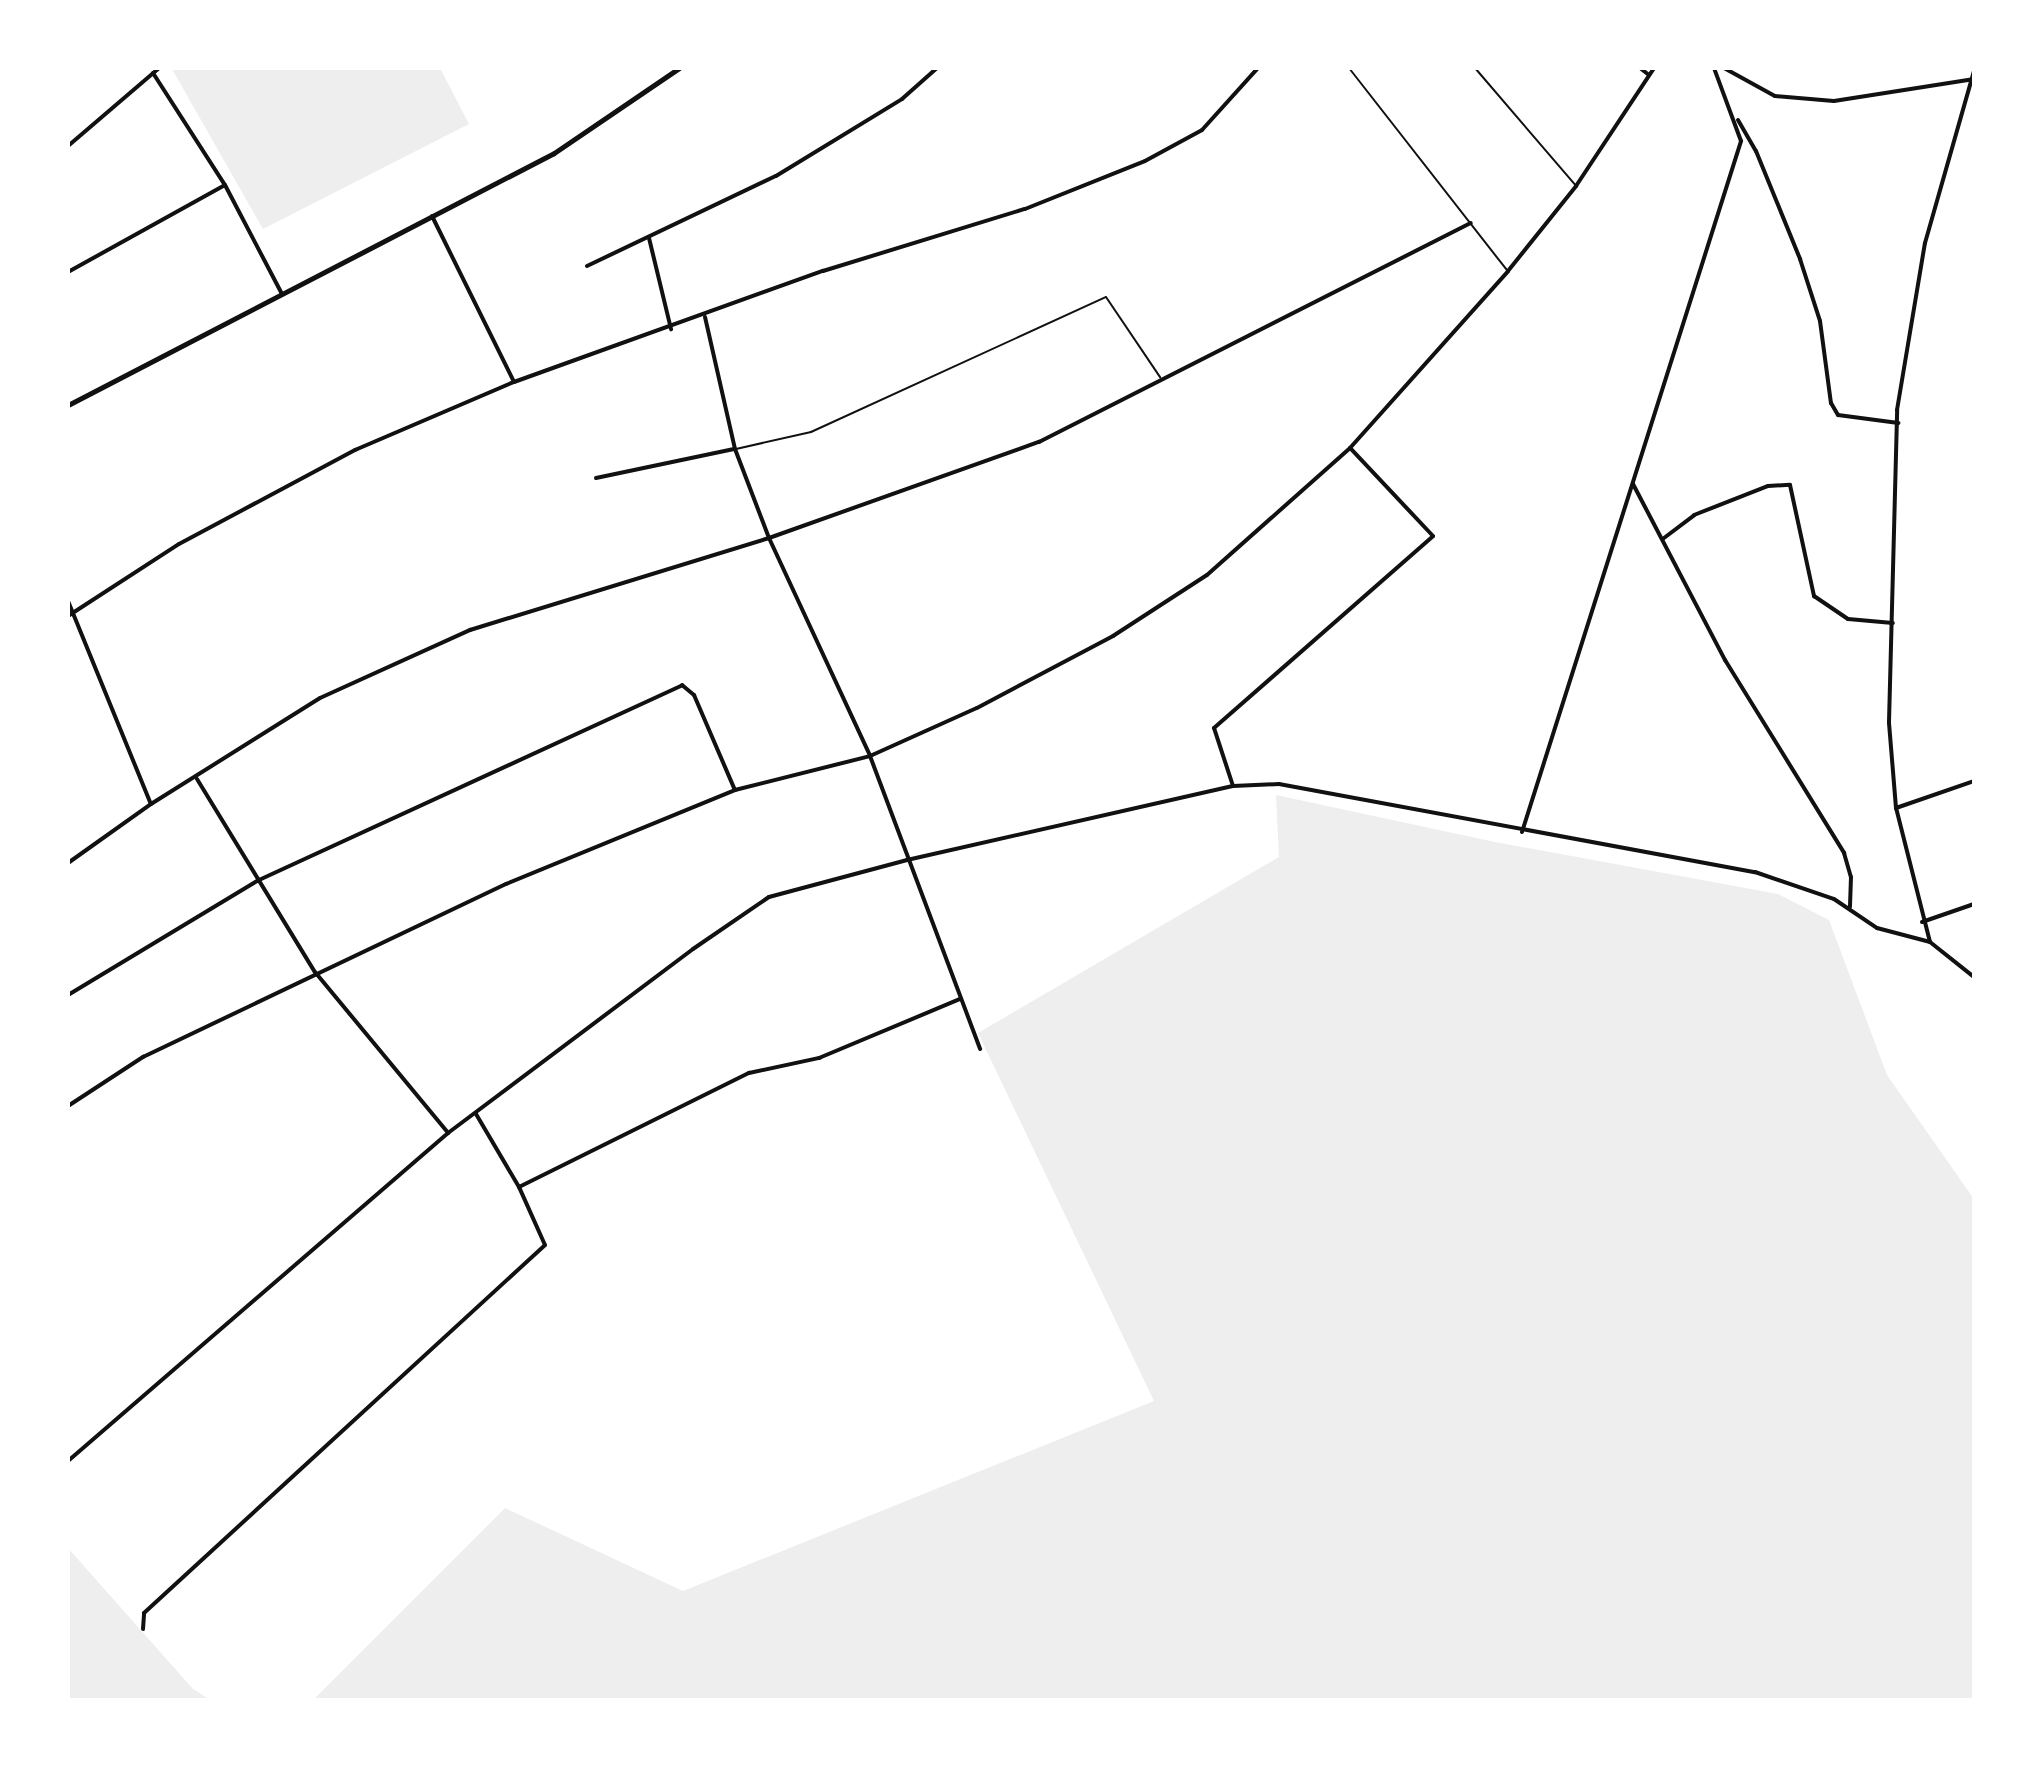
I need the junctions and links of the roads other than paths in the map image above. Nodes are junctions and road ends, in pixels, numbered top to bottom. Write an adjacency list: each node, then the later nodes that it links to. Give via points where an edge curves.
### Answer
1 (159, 68): 12 (street)
2 (679, 68): 19 (street, via 554,153)
3 (937, 68): 21 (street, via 902,99 776,176)
4 (1258, 68): 26 (street, via 1202,130 1145,161 1025,209 823,271)
5 (1349, 68): 20 (lane)
6 (1475, 68): 18 (lane)
7 (1640, 68): 13 (street)
8 (1654, 68): 13 (street)
9 (1714, 68): 15 (street)
10 (1724, 68): 14 (street, via 1775,96 1834,101)
11 (1974, 71): 14 (street)
12 (153, 73): 16 (street); 17 (street)
13 (1649, 75): 18 (street)
14 (1971, 80): 31 (street, via 1925,243)
15 (1735, 115): 31 (street, via 1756,151 1800,259 1820,321 1831,403 1838,415); 35 (street, via 1741,141 1734,167)
16 (68, 146)
17 (225, 185): 24 (street); 25 (street)
18 (1576, 186): 23 (street)
19 (432, 216): 25 (street); 29 (street)
20 (1471, 223): 23 (lane); 28 (street)
21 (649, 238): 22 (street); 27 (street)
22 (587, 266)
23 (1508, 271): 32 (street)
24 (68, 272)
25 (282, 294): 30 (street)
26 (705, 317): 27 (street); 33 (street)
27 (671, 329): 29 (street)
28 (1160, 377): 33 (lane, via 1106,297 811,432); 36 (street, via 1039,442)
29 (514, 382): 39 (street, via 355,450 179,544)
30 (68, 405)
31 (1898, 423): 41 (street)
32 (1350, 448): 42 (street, via 1207,575 1113,636 977,708); 45 (street, via 1433,536 1214,728)
33 (735, 449): 34 (street); 36 (street)
34 (596, 478)
35 (1633, 484): 37 (street); 49 (street)
36 (769, 538): 42 (street); 43 (street, via 470,630 320,698)
37 (1664, 538): 41 (street, via 1694,515 1768,486 1790,485 1814,596 1848,619); 54 (street, via 1725,660 1844,853 1851,877)
38 (68, 601): 39 (street)
39 (75, 611): 40 (street); 47 (street)
40 (68, 616)
41 (1893, 623): 48 (street, via 1889,722)
42 (870, 756): 46 (street); 50 (street)
43 (197, 779): 47 (street); 52 (street)
44 (1974, 781): 48 (street)
45 (1233, 786): 49 (street, via 1279,784); 50 (street)
46 (735, 790): 52 (street, via 694,695 682,685); 57 (street, via 506,884)
47 (151, 804): 51 (street)
48 (1896, 808): 55 (street)
49 (1522, 832): 54 (street, via 1755,872)
50 (907, 860): 60 (street); 63 (street, via 769,897)
51 (68, 863)
52 (259, 880): 57 (street); 59 (street)
53 (1974, 904): 55 (street)
54 (1850, 907): 56 (street, via 1877,928)
55 (1922, 922): 56 (street)
56 (1930, 942): 58 (street)
57 (315, 972): 62 (street, via 143,1057); 64 (street)
58 (1974, 977)
59 (68, 995)
60 (960, 999): 61 (street); 65 (street, via 819,1058 749,1073)
61 (980, 1049)
62 (68, 1106)
63 (475, 1113): 64 (street); 65 (street)
64 (448, 1133): 66 (street)
65 (519, 1187): 67 (street, via 545,1245 144,1613)
66 (68, 1461)
67 (143, 1629)

